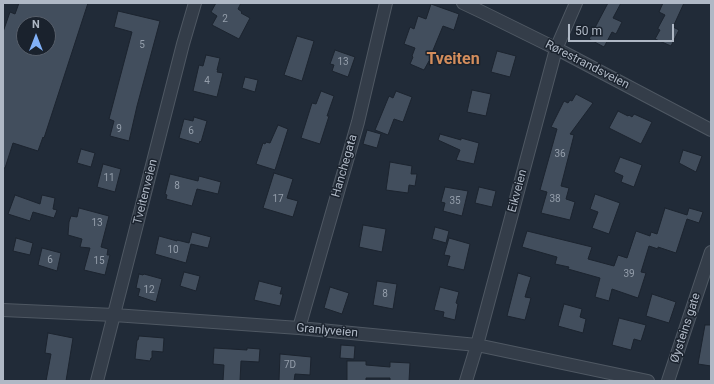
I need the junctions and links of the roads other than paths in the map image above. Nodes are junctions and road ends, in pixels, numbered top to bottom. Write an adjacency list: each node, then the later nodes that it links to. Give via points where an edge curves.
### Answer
1 (195, 3): 9 (street, Tveitenveien)
2 (386, 3): 10 (street, Hanchegata, via 358,122)
3 (463, 3): 5 (street, Rørestrandsveien)
4 (576, 3): 5 (street, Eikveien)
5 (556, 49): 6 (street, Rørestrandsveien); 11 (street, Eikveien)
6 (711, 130)
7 (711, 252): 15 (street, Øysteins gate)
8 (3, 310): 9 (street, Granlyveien)
9 (114, 315): 10 (street, Granlyveien); 12 (street, Tveitenveien)
10 (299, 328): 11 (street, Granlyveien)
11 (477, 345): 13 (street, Eikveien); 14 (street, Granlyveien)
12 (97, 381)
13 (466, 381)
14 (648, 381)
15 (668, 381)

